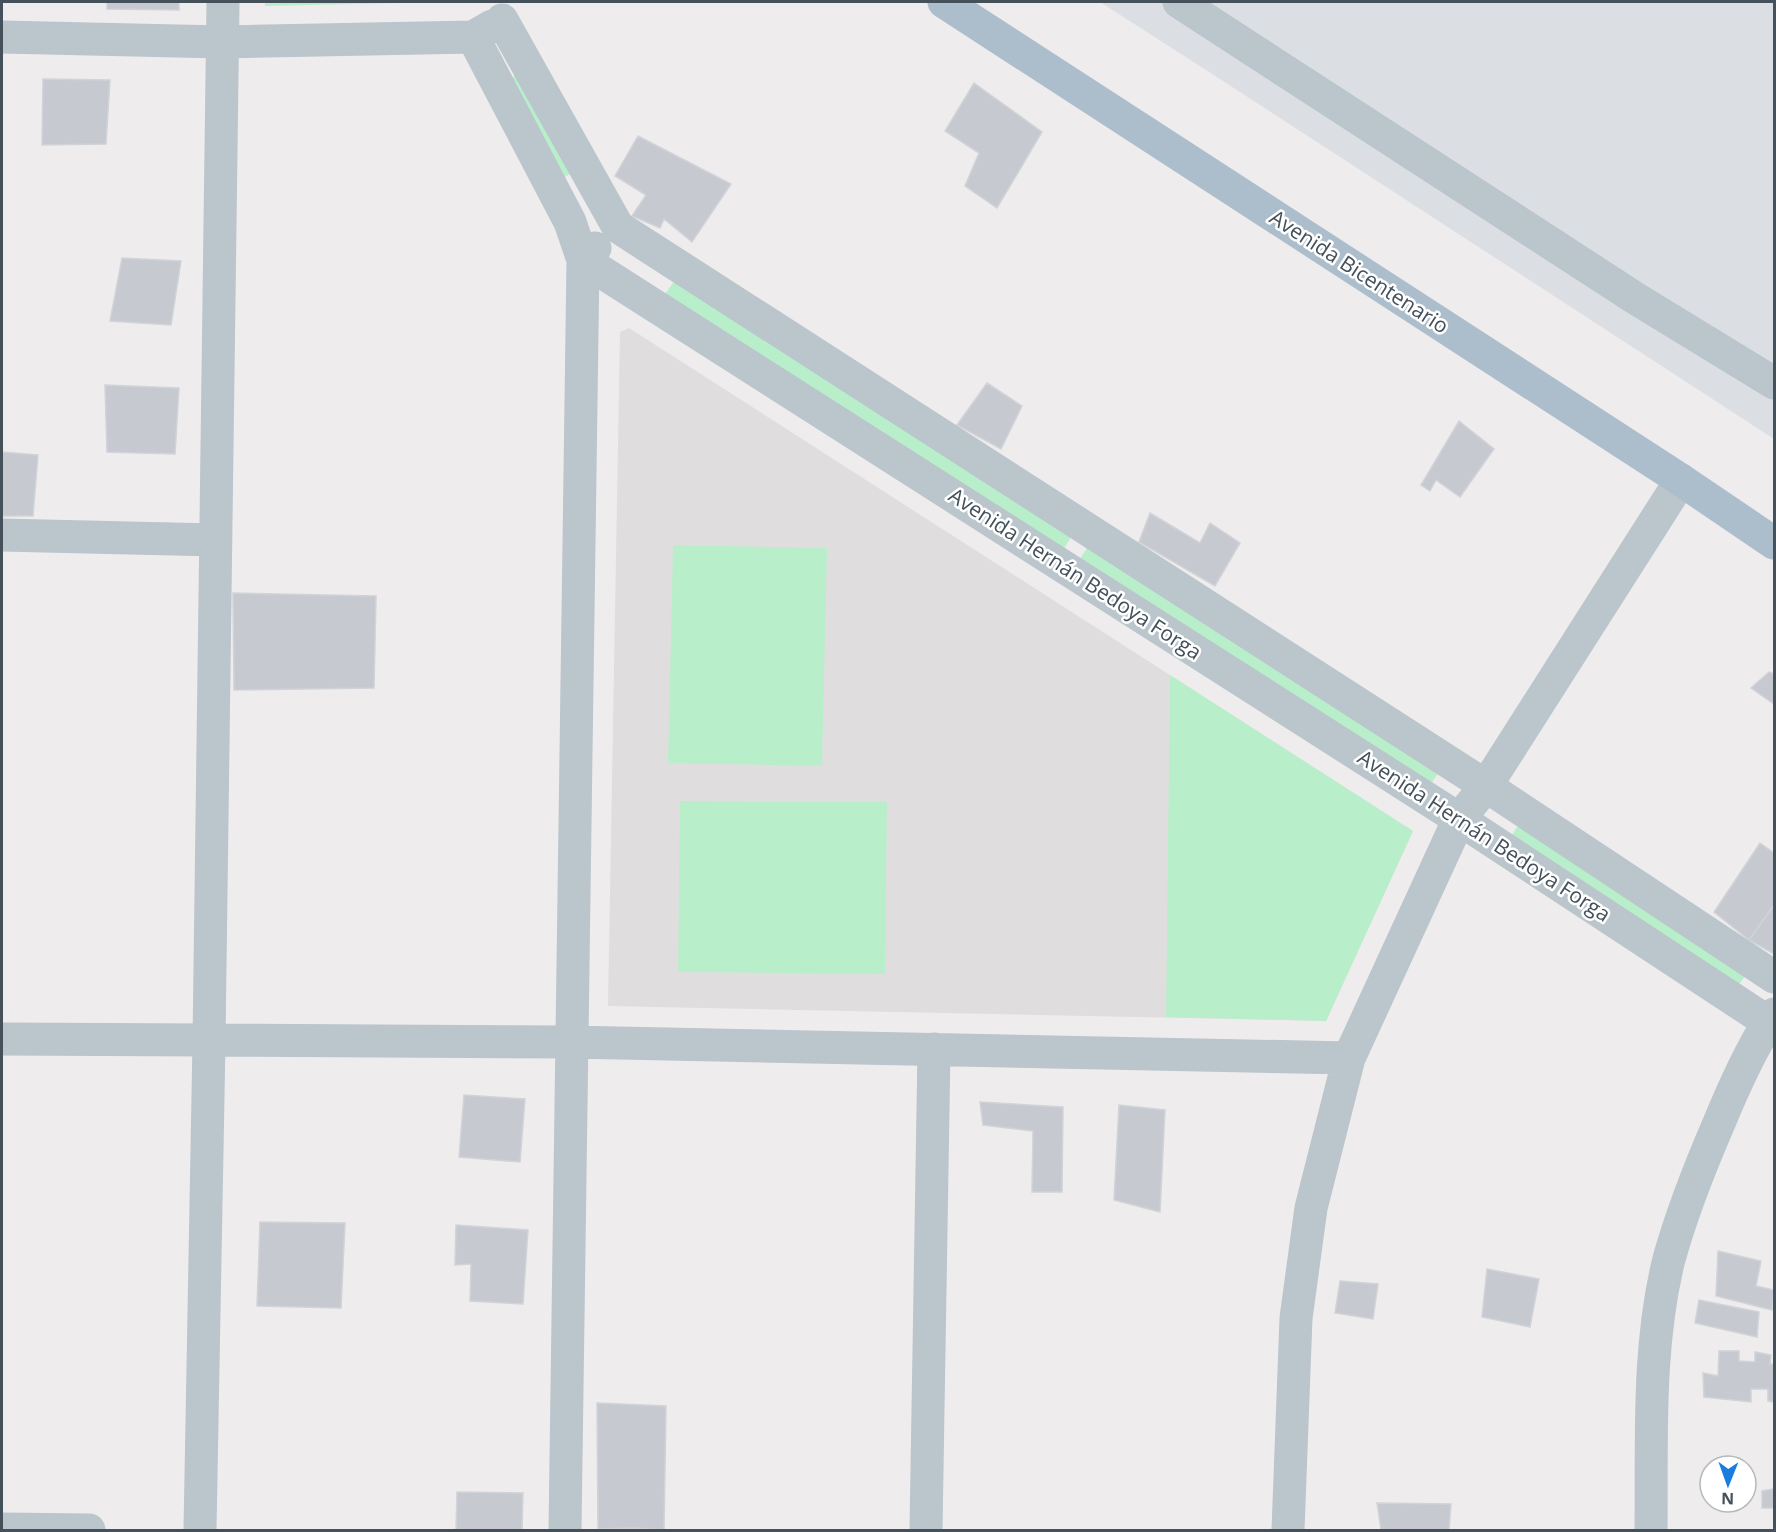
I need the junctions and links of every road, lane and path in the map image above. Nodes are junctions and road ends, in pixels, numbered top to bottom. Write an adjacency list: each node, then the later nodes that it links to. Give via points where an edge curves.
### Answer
1 (223, 2): 7 (street)
2 (944, 2): 11 (main road, Avenida Bicentenario)
3 (1179, 2): 10 (street)
4 (508, 11): 6 (street); 8 (street, Avenida Hernán Bedoya Forga)
5 (2, 37): 7 (street)
6 (473, 37): 7 (street); 9 (street, via 570,222)
7 (222, 42): 13 (street)
8 (618, 226): 9 (street); 15 (street, Avenida Hernán Bedoya Forga)
9 (583, 260): 16 (street, Avenida Hernán Bedoya Forga); 21 (street)
10 (1774, 384)
11 (1681, 480): 14 (main road, Avenida Bicentenario); 15 (street)
12 (2, 535): 13 (street)
13 (215, 540): 20 (street)
14 (1774, 543)
15 (1486, 786): 16 (street); 17 (street, Avenida Hernán Bedoya Forga)
16 (1459, 819): 18 (street, Avenida Hernán Bedoya Forga); 23 (street)
17 (1774, 977)
18 (1772, 1021): 30 (street, via 1728,1102 1692,1185 1669,1260 1654,1360)
19 (2, 1039): 20 (street)
20 (209, 1041): 21 (street); 26 (street)
21 (571, 1042): 22 (street); 27 (street)
22 (934, 1049): 23 (street); 28 (street)
23 (1349, 1058): 29 (street, via 1311,1208 1296,1318)
24 (2, 1529): 25 (street)
25 (89, 1530)
26 (200, 1530)
27 (565, 1530)
28 (926, 1530)
29 (1288, 1530)
30 (1651, 1530)

